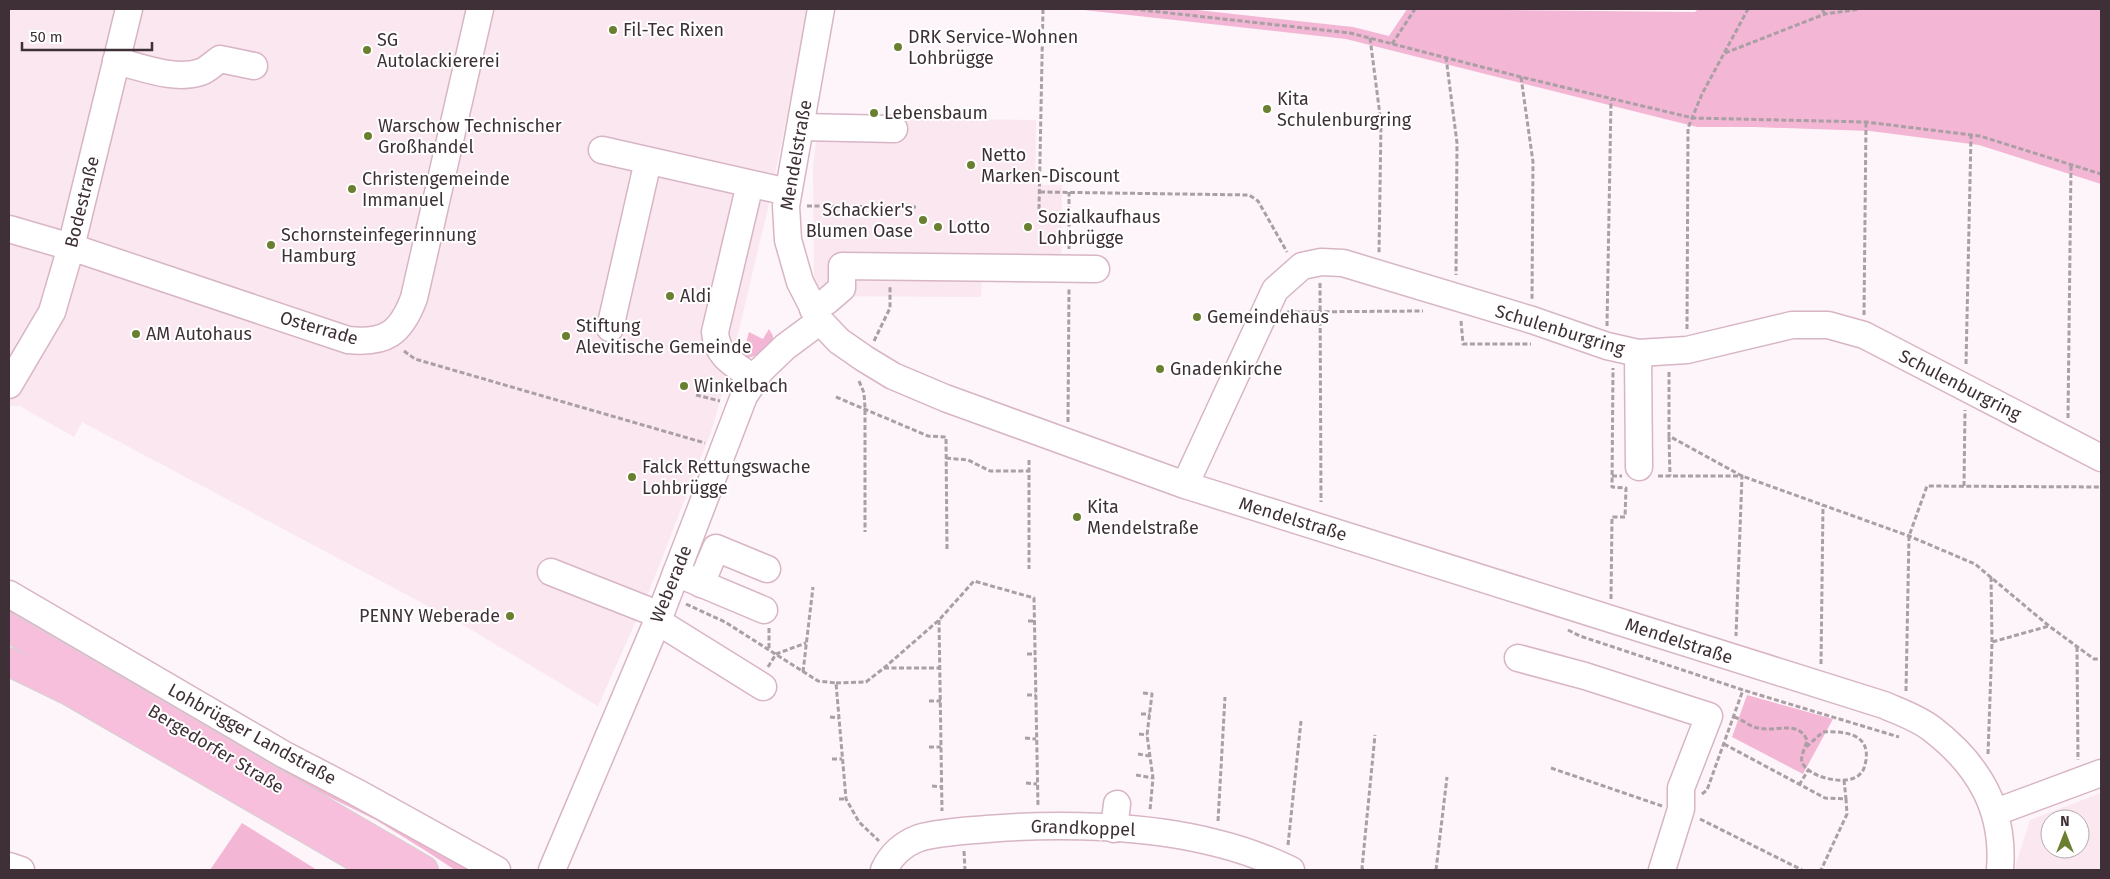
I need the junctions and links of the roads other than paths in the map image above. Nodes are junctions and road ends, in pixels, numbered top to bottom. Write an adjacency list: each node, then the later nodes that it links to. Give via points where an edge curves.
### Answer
1 (129, 9): 4 (street, Bodestraße)
2 (480, 9): 13 (street, Osterrade, via 414,298 398,328 385,337 367,342 348,340)
3 (821, 9): 6 (street, Mendelstraße)
4 (116, 61): 5 (street, via 183,75 202,72 220,59); 13 (street, Bodestraße)
5 (254, 66)
6 (801, 127): 7 (street); 11 (street, Mendelstraße)
7 (894, 129)
8 (602, 150): 9 (street)
9 (648, 161): 10 (street); 16 (street)
10 (750, 184): 11 (street); 18 (street, via 715,332 721,353)
11 (787, 199): 15 (street, Mendelstraße, via 788,240 800,282)
12 (9, 229): 13 (street, Osterrade)
13 (71, 247): 19 (street, Bodestraße, via 52,312)
14 (1096, 269): 15 (street, Weberade, via 842,266 842,288)
15 (816, 315): 18 (street, Weberade); 22 (street, Mendelstraße, via 839,341 893,376)
16 (610, 328)
17 (1638, 353): 20 (street, Schulenburgring, via 1678,350 1792,325 1828,325 1864,335); 21 (street); 22 (street, Schulenburgring, via 1573,344 1532,332 1458,298 1343,263 1309,266 1276,290)
18 (755, 379): 27 (street, Weberade, via 744,396)
19 (9, 385)
20 (2101, 458)
21 (1640, 473)
22 (1184, 485): 34 (street, Mendelstraße, via 1821,686 1903,725 1932,728 1972,767)
23 (767, 569): 25 (street, via 716,548)
24 (551, 572): 27 (street)
25 (701, 584): 27 (street); 28 (street)
26 (9, 594): 41 (street, Lohbrügger Landstraße, via 283,754)
27 (665, 601): 32 (street); 42 (street, Weberade)
28 (764, 610)
29 (9, 628): 40 (main road, Bergedorfer Straße)
30 (1518, 658): 43 (street, via 1709,716 1680,788 1681,809)
31 (9, 662): 39 (main road, Bergedorfer Straße, via 69,691)
32 (761, 685)
33 (2090, 777): 34 (street)
34 (1992, 801): 44 (street, Mendelstraße, via 2001,846)
35 (889, 862): 37 (street, Grandkoppel, via 904,846 920,838 1115,816 1148,831 1216,843)
36 (9, 866): 38 (street)
37 (1275, 867)
38 (21, 870)
39 (378, 870)
40 (424, 870)
41 (496, 870)
42 (552, 870)
43 (1662, 870)
44 (2000, 870)

